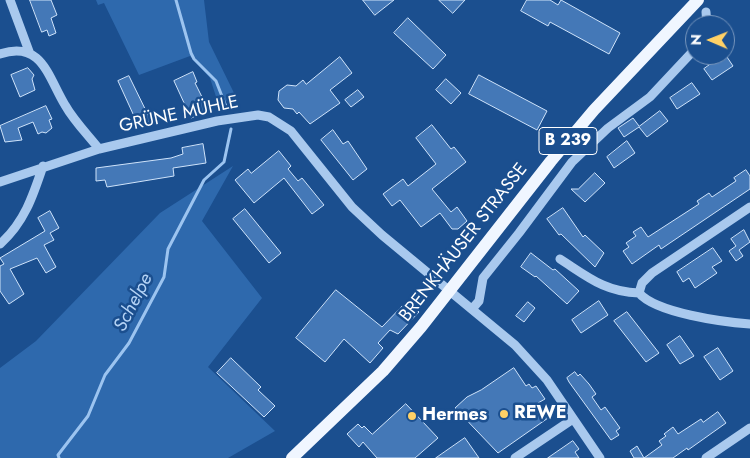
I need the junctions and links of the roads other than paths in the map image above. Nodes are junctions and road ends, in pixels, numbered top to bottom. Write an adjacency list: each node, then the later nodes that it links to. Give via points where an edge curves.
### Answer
1 (10, 0): 6 (street)
2 (698, 0): 14 (main road, BRENKHÄUSER STRASSE / B 239, via 582,124)
3 (706, 12): 4 (street)
4 (706, 15)
5 (0, 54): 6 (street, via 16,50)
6 (30, 54): 8 (street, via 41,61 66,106)
7 (685, 60): 16 (street, BRENKHÄUSER STRASSE, via 650,97 608,128 572,162 483,278 479,301)
8 (98, 149): 9 (street, GRÜNE MÜHLE); 14 (street, GRÜNE MÜHLE, via 217,121 258,115 269,117 291,131 352,207)
9 (43, 166): 10 (street, GRÜNE MÜHLE); 12 (street, via 21,222)
10 (0, 182)
11 (750, 207): 15 (street, via 652,273 642,283)
12 (0, 244)
13 (560, 259): 15 (street, via 603,287 620,293)
14 (449, 291): 16 (street, GRÜNE MÜHLE); 20 (main road, BRENKHÄUSER STRASSE / B 239, via 383,371)
15 (639, 293): 17 (street, via 644,300 658,306 711,320)
16 (472, 310): 18 (street, GRÜNE MÜHLE, via 515,345 547,380)
17 (750, 324)
18 (573, 418): 21 (street); 22 (street, GRÜNE MÜHLE)
19 (750, 428): 23 (street)
20 (292, 458)
21 (515, 458)
22 (600, 458)
23 (706, 458)

